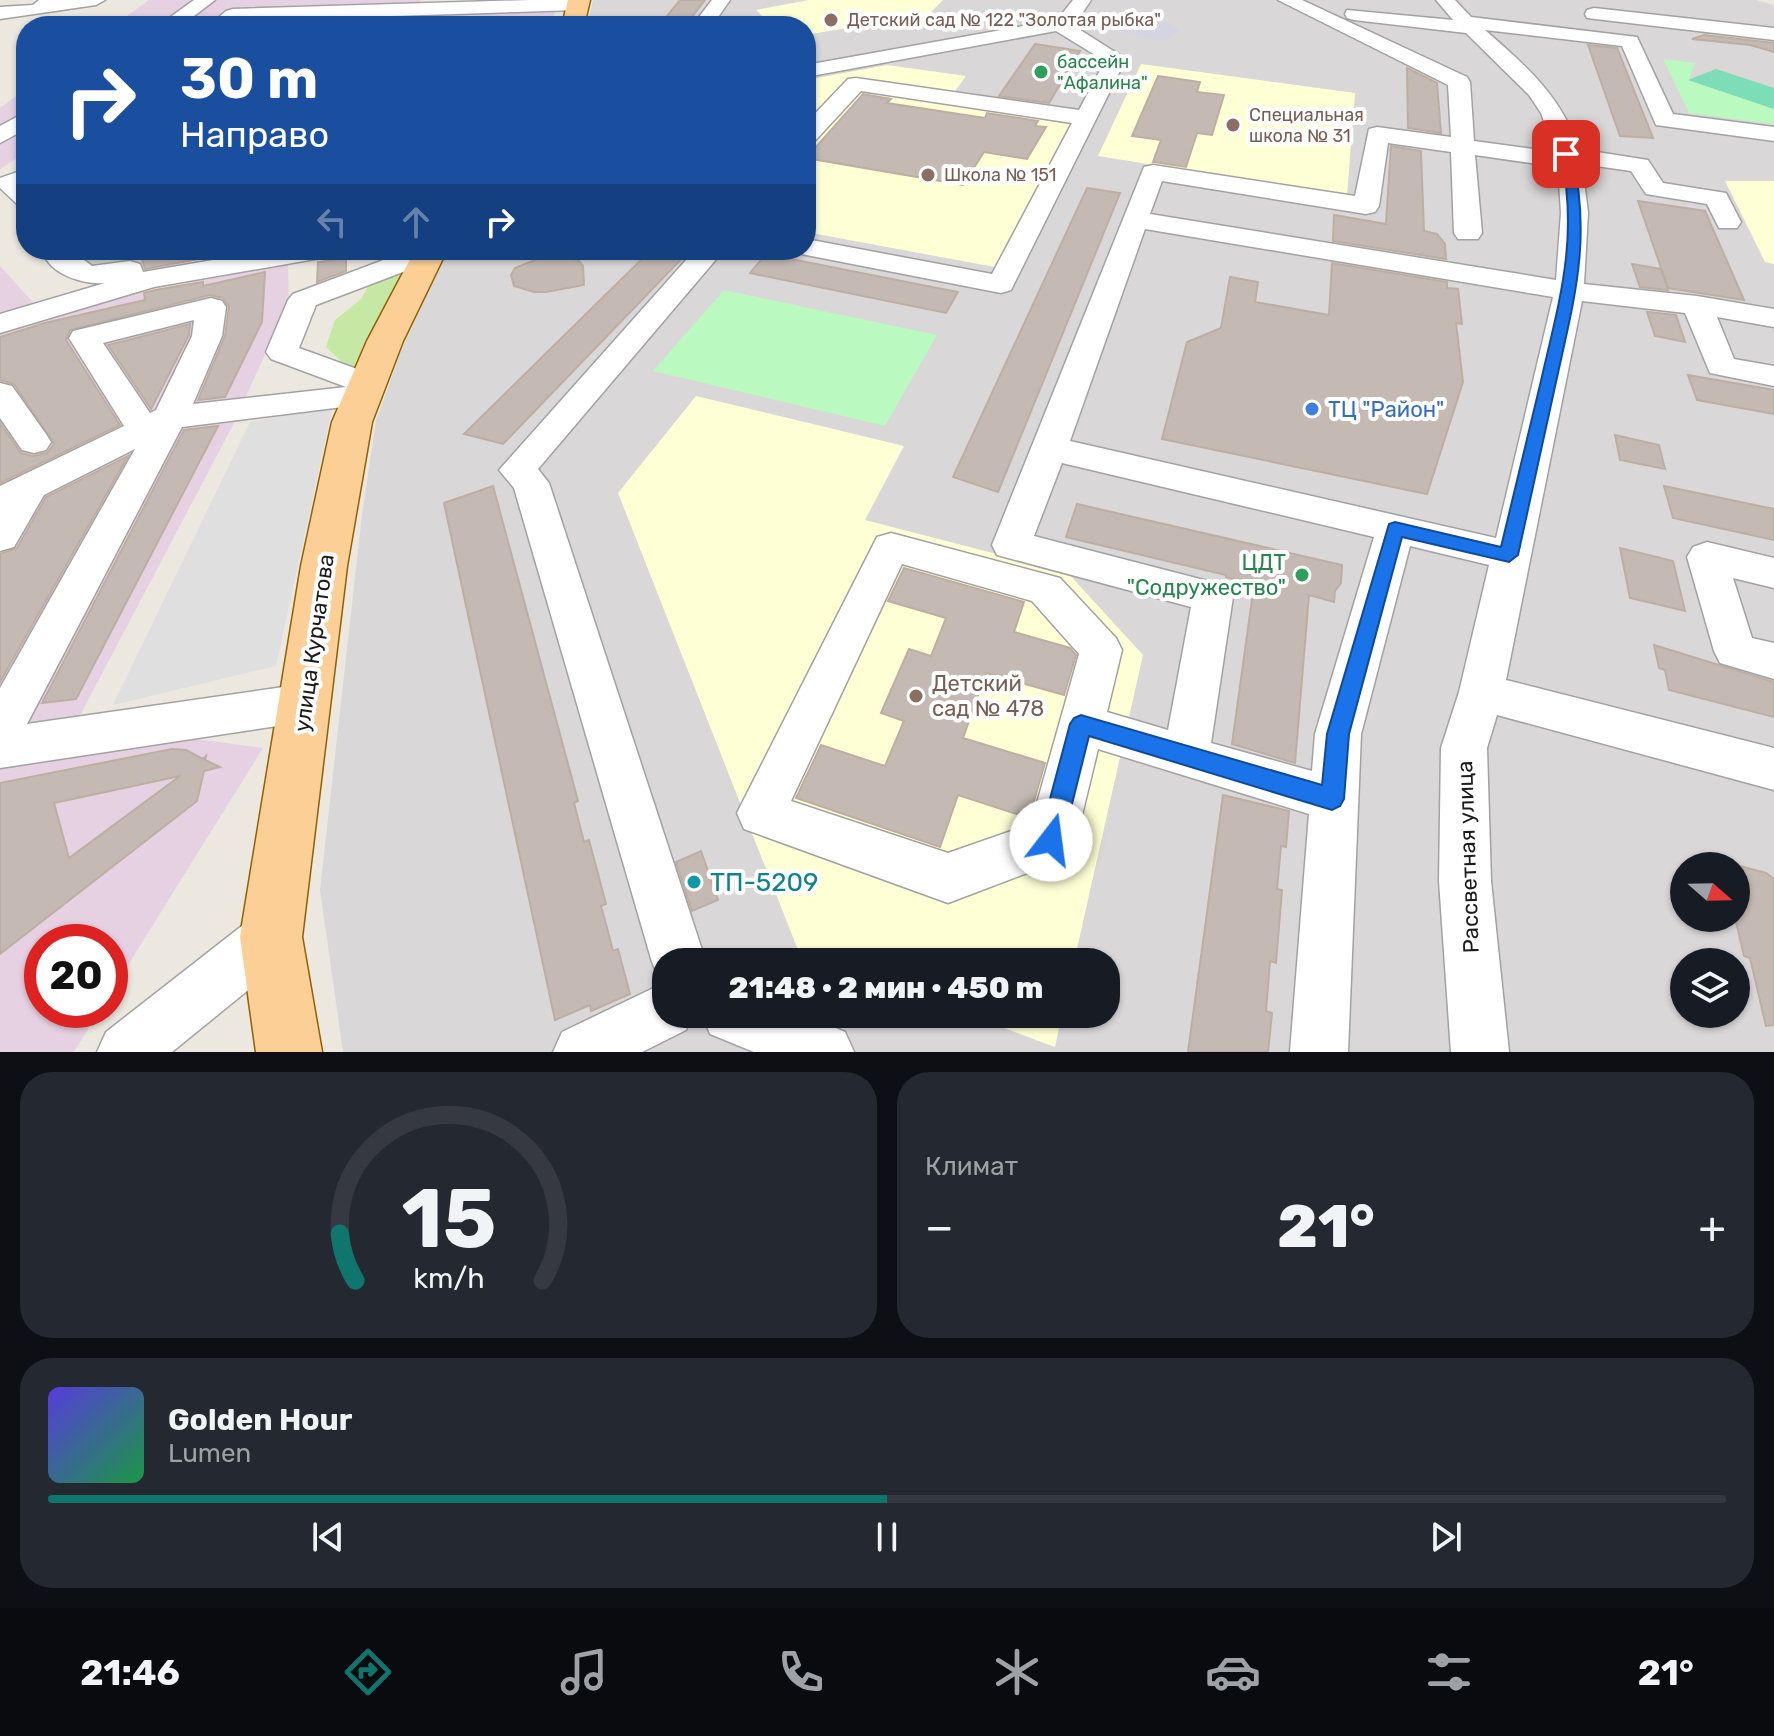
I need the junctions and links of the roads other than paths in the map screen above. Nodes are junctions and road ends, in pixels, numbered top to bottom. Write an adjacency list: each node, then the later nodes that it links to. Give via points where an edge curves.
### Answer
1 (96, 0): 5 (street)
2 (206, 0): 12 (street)
3 (1082, 0): 14 (street)
4 (1287, 0): 20 (street, via 1459,82)
5 (44, 5): 10 (street)
6 (434, 5): 7 (street); 13 (street)
7 (577, 10)
8 (1463, 10): 11 (street); 19 (street, via 1630,41 1664,120); 21 (street, Рассветная улица, via 1537,91 1557,124)
9 (1577, 12): 15 (street)
10 (0, 13)
11 (1354, 14)
12 (183, 16)
13 (232, 16)
14 (1059, 25): 16 (street); 17 (street, via 1116,59)
15 (1774, 34)
16 (816, 69)
17 (1085, 118): 18 (street, via 856,84); 25 (street, via 1001,284)
18 (816, 126)
19 (1774, 134)
20 (1463, 147): 21 (street); 22 (street, via 1377,134 1366,206 1153,172); 24 (street)
21 (1567, 158): 23 (street, via 1639,165 1655,189 1717,198); 32 (street, Рассветная улица, via 1576,235)
22 (1135, 219): 32 (street); 41 (street)
23 (1728, 222)
24 (1468, 233)
25 (816, 249)
26 (63, 260): 27 (street, via 76,272 102,275)
27 (171, 260)
28 (262, 260): 35 (street, via 150,279)
29 (407, 260): 37 (street, via 303,300 282,352)
30 (426, 260): 37 (main road, улица Курчатова)
31 (701, 260): 57 (street, via 517,470 531,483)
32 (1569, 291): 33 (street); 45 (street, Рассветная улица)
33 (1697, 305): 34 (street); 36 (street, via 1721,366)
34 (1774, 318)
35 (0, 324)
36 (1774, 376)
37 (365, 390): 39 (street); 49 (main road, улица Курчатова, via 352,422 332,523)
38 (0, 393): 40 (street)
39 (157, 423): 42 (street); 51 (street)
40 (34, 442)
41 (1050, 448): 43 (street); 53 (street, via 1011,545 1213,597)
42 (15, 494): 44 (street)
43 (1395, 529): 45 (street); 55 (street, via 1338,734)
44 (0, 537)
45 (1509, 555): 48 (street, Рассветная улица)
46 (1774, 573): 47 (street, via 1707,557 1735,651)
47 (1774, 661)
48 (1481, 692): 54 (street); 65 (street, Рассветная улица, via 1464,748 1465,881)
49 (304, 703): 52 (street); 56 (main road, улица Курчатова)
50 (1081, 724): 50 (street, via 1051,840 948,878 761,813 891,547 1046,589 1101,650); 53 (street)
51 (0, 731)
52 (0, 748)
53 (1186, 756): 55 (street)
54 (1774, 769)
55 (1332, 799): 64 (street)
56 (271, 937): 60 (street); 61 (main road, улица Курчатова)
57 (675, 948)
58 (652, 1017): 62 (street)
59 (765, 1028): 63 (street)
60 (126, 1052)
61 (289, 1052)
62 (582, 1052)
63 (825, 1052)
64 (1319, 1052)
65 (1480, 1052)

